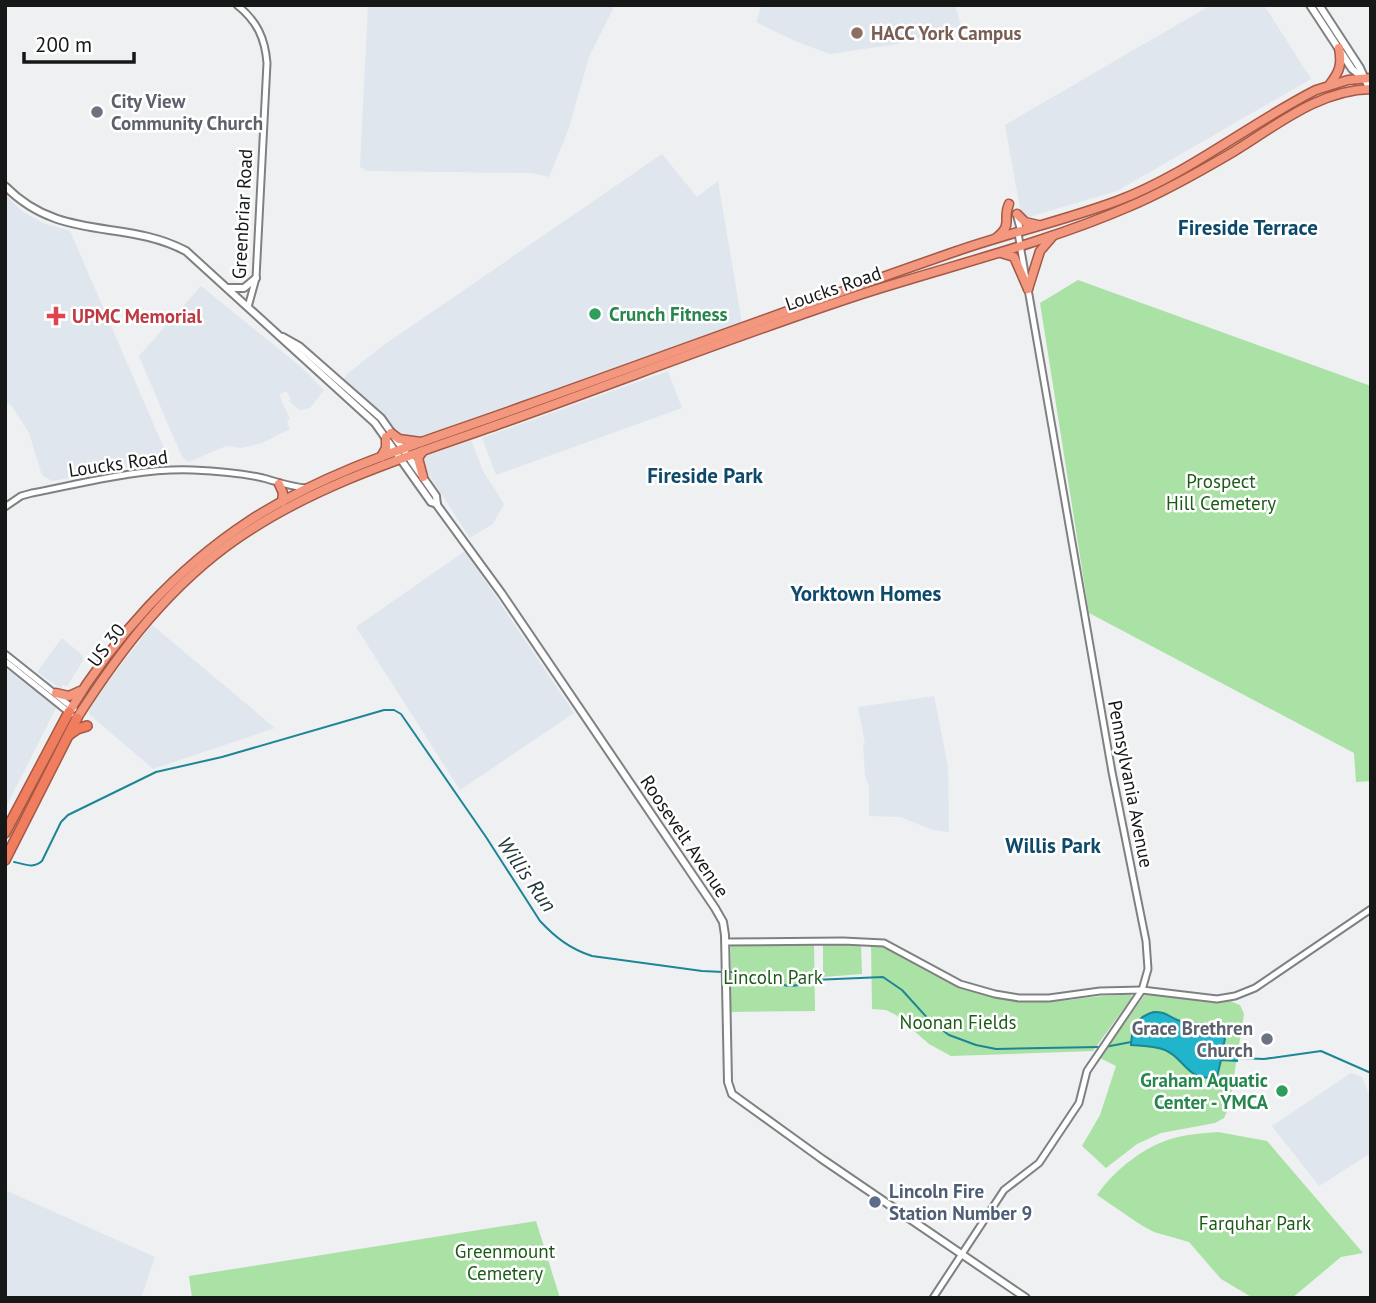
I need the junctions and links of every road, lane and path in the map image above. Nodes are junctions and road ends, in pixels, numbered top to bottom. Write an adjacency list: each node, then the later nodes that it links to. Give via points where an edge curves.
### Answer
1 (237, 5): 17 (street, Greenbriar Road, via 258,26 266,58)
2 (1310, 5): 4 (main road)
3 (1319, 5): 5 (main road)
4 (1339, 48): 5 (main road, via 1352,69); 6 (highway, via 1342,63)
5 (1367, 78): 6 (highway, Loucks Road / US 30); 7 (main road)
6 (1331, 84): 11 (highway, Loucks Road / US 30, via 1138,192)
7 (1370, 89): 13 (highway, Loucks Road / US 30, via 1323,97 1212,165 1129,207)
8 (5, 186): 18 (main road, Roosevelt Avenue, via 52,219 178,247)
9 (1009, 204): 14 (highway, via 1008,223)
10 (1017, 214): 11 (highway, via 1025,222); 12 (street, Pennsylvania Avenue)
11 (1041, 226): 12 (highway, Loucks Road / US 30)
12 (1018, 233): 14 (highway, Loucks Road / US 30); 15 (street, Pennsylvania Avenue)
13 (1057, 233): 15 (highway, Loucks Road / US 30); 19 (highway, via 1040,251)
14 (994, 240): 25 (highway, Loucks Road / US 30)
15 (1020, 245): 16 (highway, Loucks Road / US 30); 19 (street, Pennsylvania Avenue)
16 (982, 256): 19 (highway, via 1012,255); 25 (highway, Loucks Road / US 30)
17 (256, 278): 18 (main road, via 244,288); 20 (street, Greenbriar Road)
18 (228, 288): 20 (main road, Roosevelt Avenue)
19 (1028, 289): 46 (street, Pennsylvania Avenue, via 1146,941 1148,969)
20 (248, 307): 21 (main road, Roosevelt Avenue)
21 (283, 337): 22 (main road, Roosevelt Avenue); 23 (main road, Roosevelt Avenue)
22 (299, 356): 23 (main road, via 331,380); 24 (main road, Roosevelt Avenue)
23 (338, 380): 24 (main road, Roosevelt Avenue, via 381,418)
24 (388, 435): 25 (highway); 26 (main road, Roosevelt Avenue); 27 (highway)
25 (423, 446): 26 (highway, Loucks Road / US 30); 28 (highway, via 418,458)
26 (402, 454): 27 (highway, Loucks Road / US 30); 28 (main road, Roosevelt Avenue); 32 (highway, Loucks Road / US 30); 33 (main road, Roosevelt Avenue, via 431,502)
27 (380, 458): 30 (highway, Loucks Road / US 30)
28 (423, 477): 33 (main road, Roosevelt Avenue)
29 (279, 484): 30 (street, Loucks Road); 31 (highway); 34 (street, Loucks Road, via 216,472 153,471 32,492)
30 (307, 488): 31 (highway, US 30 / US 30)
31 (282, 502): 37 (highway, US 30 / US 30, via 212,548 173,582 114,645)
32 (297, 503): 39 (highway, US 30 / US 30, via 235,540 186,581 149,616)
33 (437, 504): 45 (main road, Roosevelt Avenue, via 660,823 723,922)
34 (5, 507)
35 (5, 654): 38 (street)
36 (5, 661): 39 (street)
37 (82, 689): 38 (highway, via 69,696); 39 (highway, US 30 / US 30)
38 (56, 693): 39 (street)
39 (74, 712): 41 (highway, US 30 / US 30); 42 (highway, US 30 / US 30)
40 (87, 726): 41 (highway)
41 (69, 735): 43 (highway, US 30 / US 30)
42 (5, 833)
43 (5, 860)
44 (1371, 909): 46 (street, via 1248,992 1207,998)
45 (725, 942): 46 (street, via 890,944 960,984 1019,998); 47 (main road, Roosevelt Avenue, via 732,1094)
46 (1142, 990): 47 (street, Pennsylvania Avenue, via 1087,1071 1079,1103 1039,1163 1004,1190)
47 (961, 1254): 48 (street, Pennsylvania Avenue); 49 (main road, Roosevelt Avenue)
48 (933, 1298)
49 (1026, 1298)

